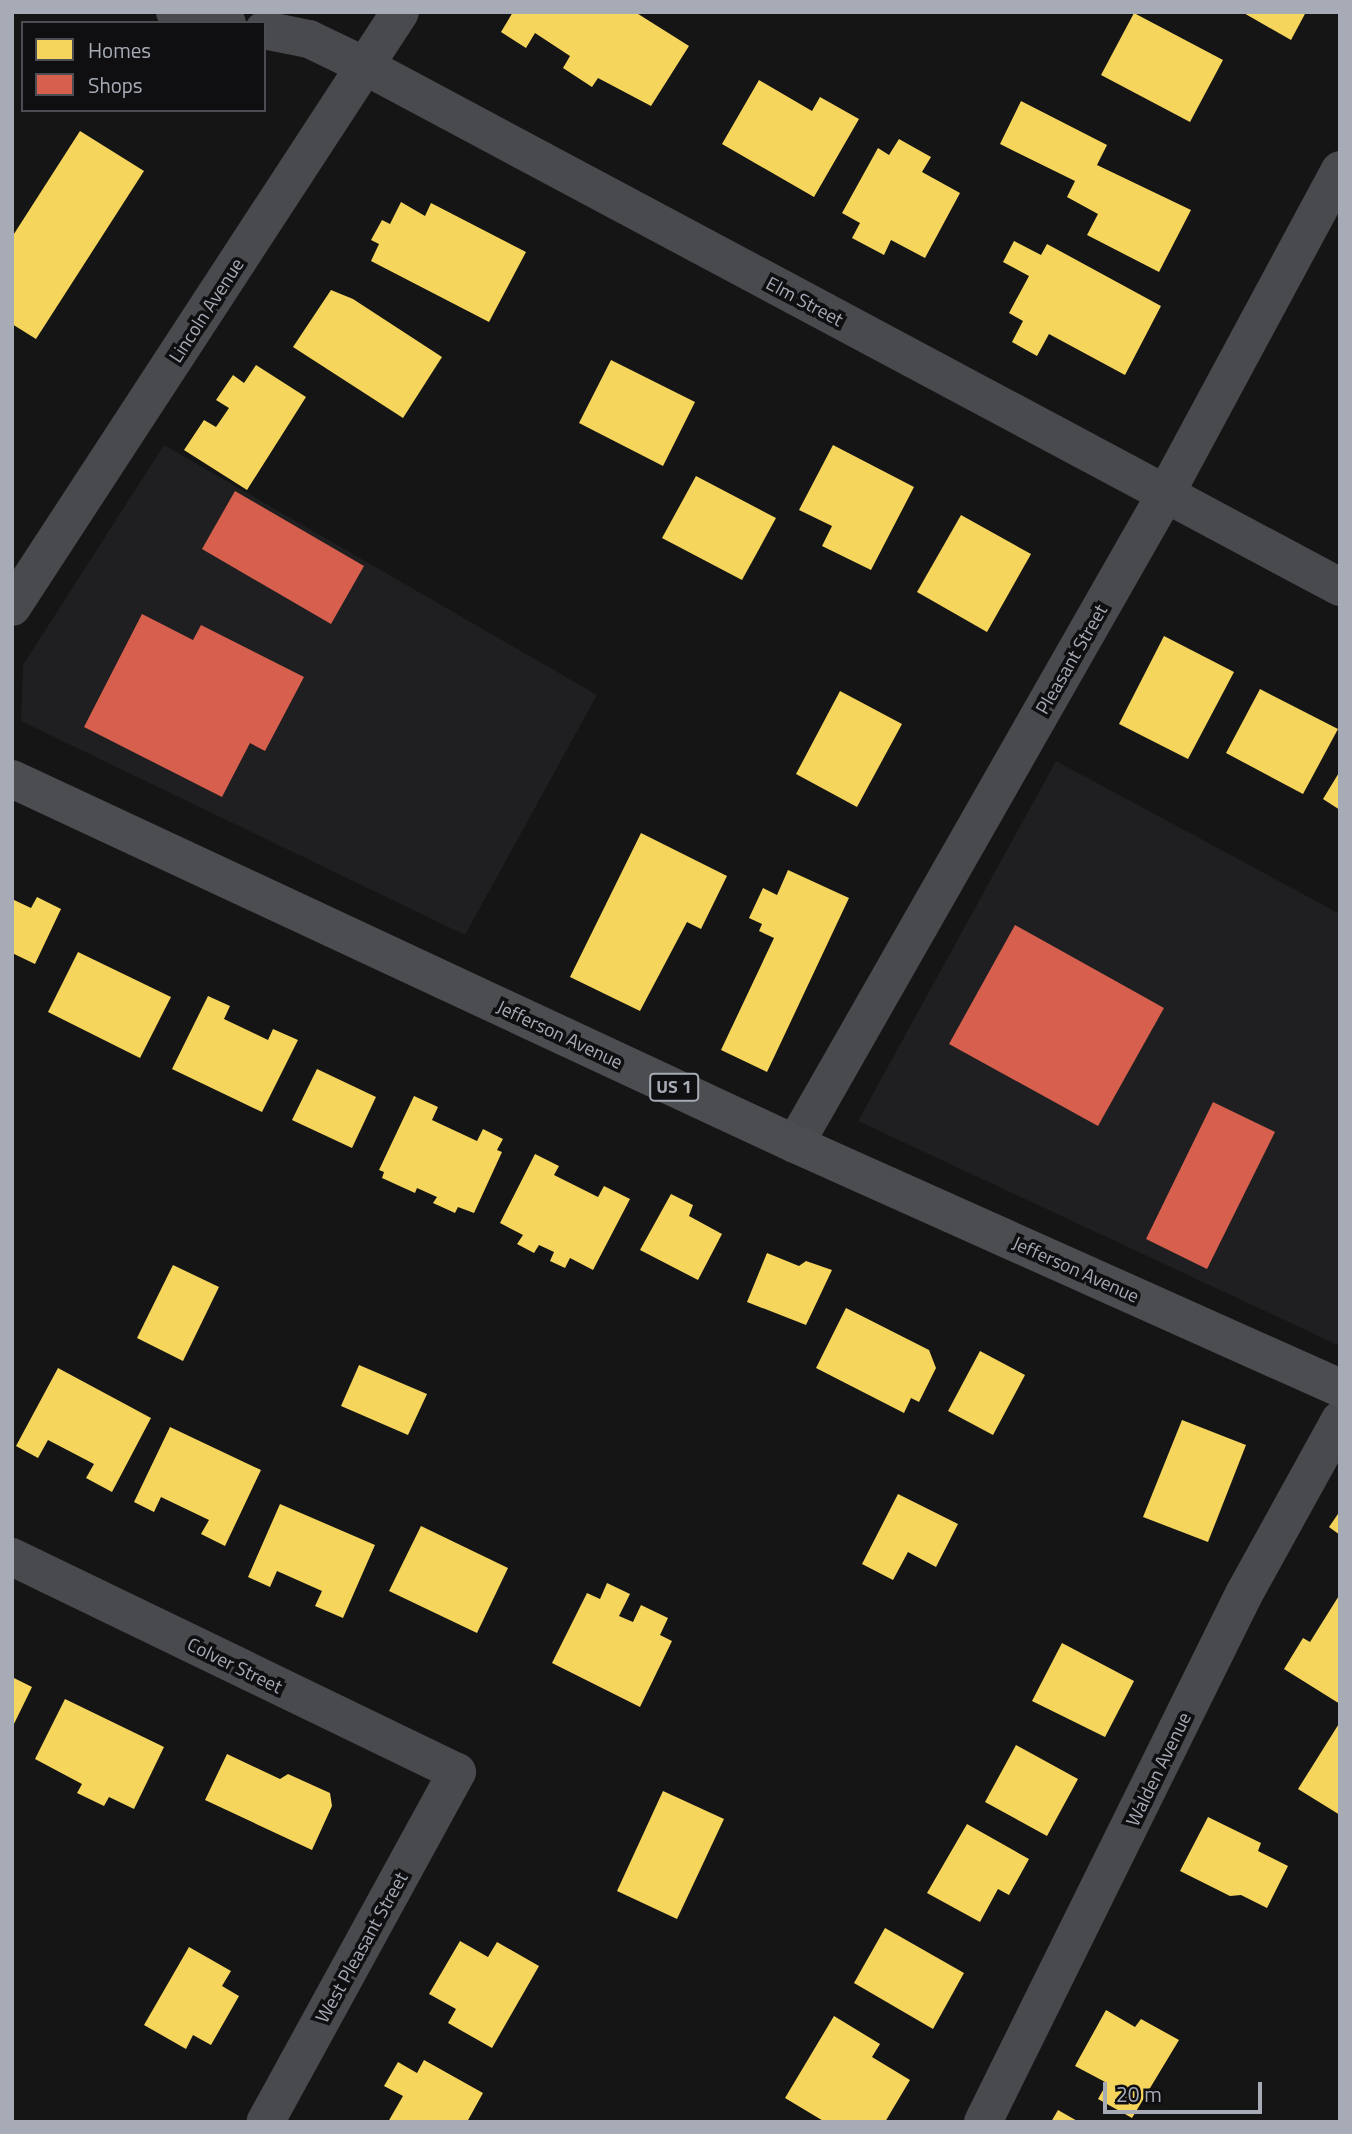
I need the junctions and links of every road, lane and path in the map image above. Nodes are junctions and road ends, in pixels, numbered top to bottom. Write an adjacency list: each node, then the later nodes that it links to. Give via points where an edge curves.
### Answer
1 (175, 12): 3 (street)
2 (400, 12): 5 (street, Lincoln Avenue)
3 (218, 21)
4 (266, 30): 5 (street, Elm Street, via 309,40)
5 (365, 66): 7 (street, Elm Street); 9 (street, Lincoln Avenue)
6 (1340, 170): 7 (street, Pleasant Street)
7 (1166, 495): 8 (street, Elm Street); 11 (street, Pleasant Street)
8 (1340, 587)
9 (12, 607)
10 (12, 779): 11 (main road, Jefferson Avenue / US 1)
11 (795, 1144): 12 (main road, Jefferson Avenue / US 1)
12 (1340, 1388)
13 (1340, 1420): 17 (street, Walden Avenue, via 1244,1594)
14 (12, 1557): 15 (street, Colver Street)
15 (457, 1772): 16 (street, West Pleasant Street)
16 (265, 2122)
17 (983, 2122)

